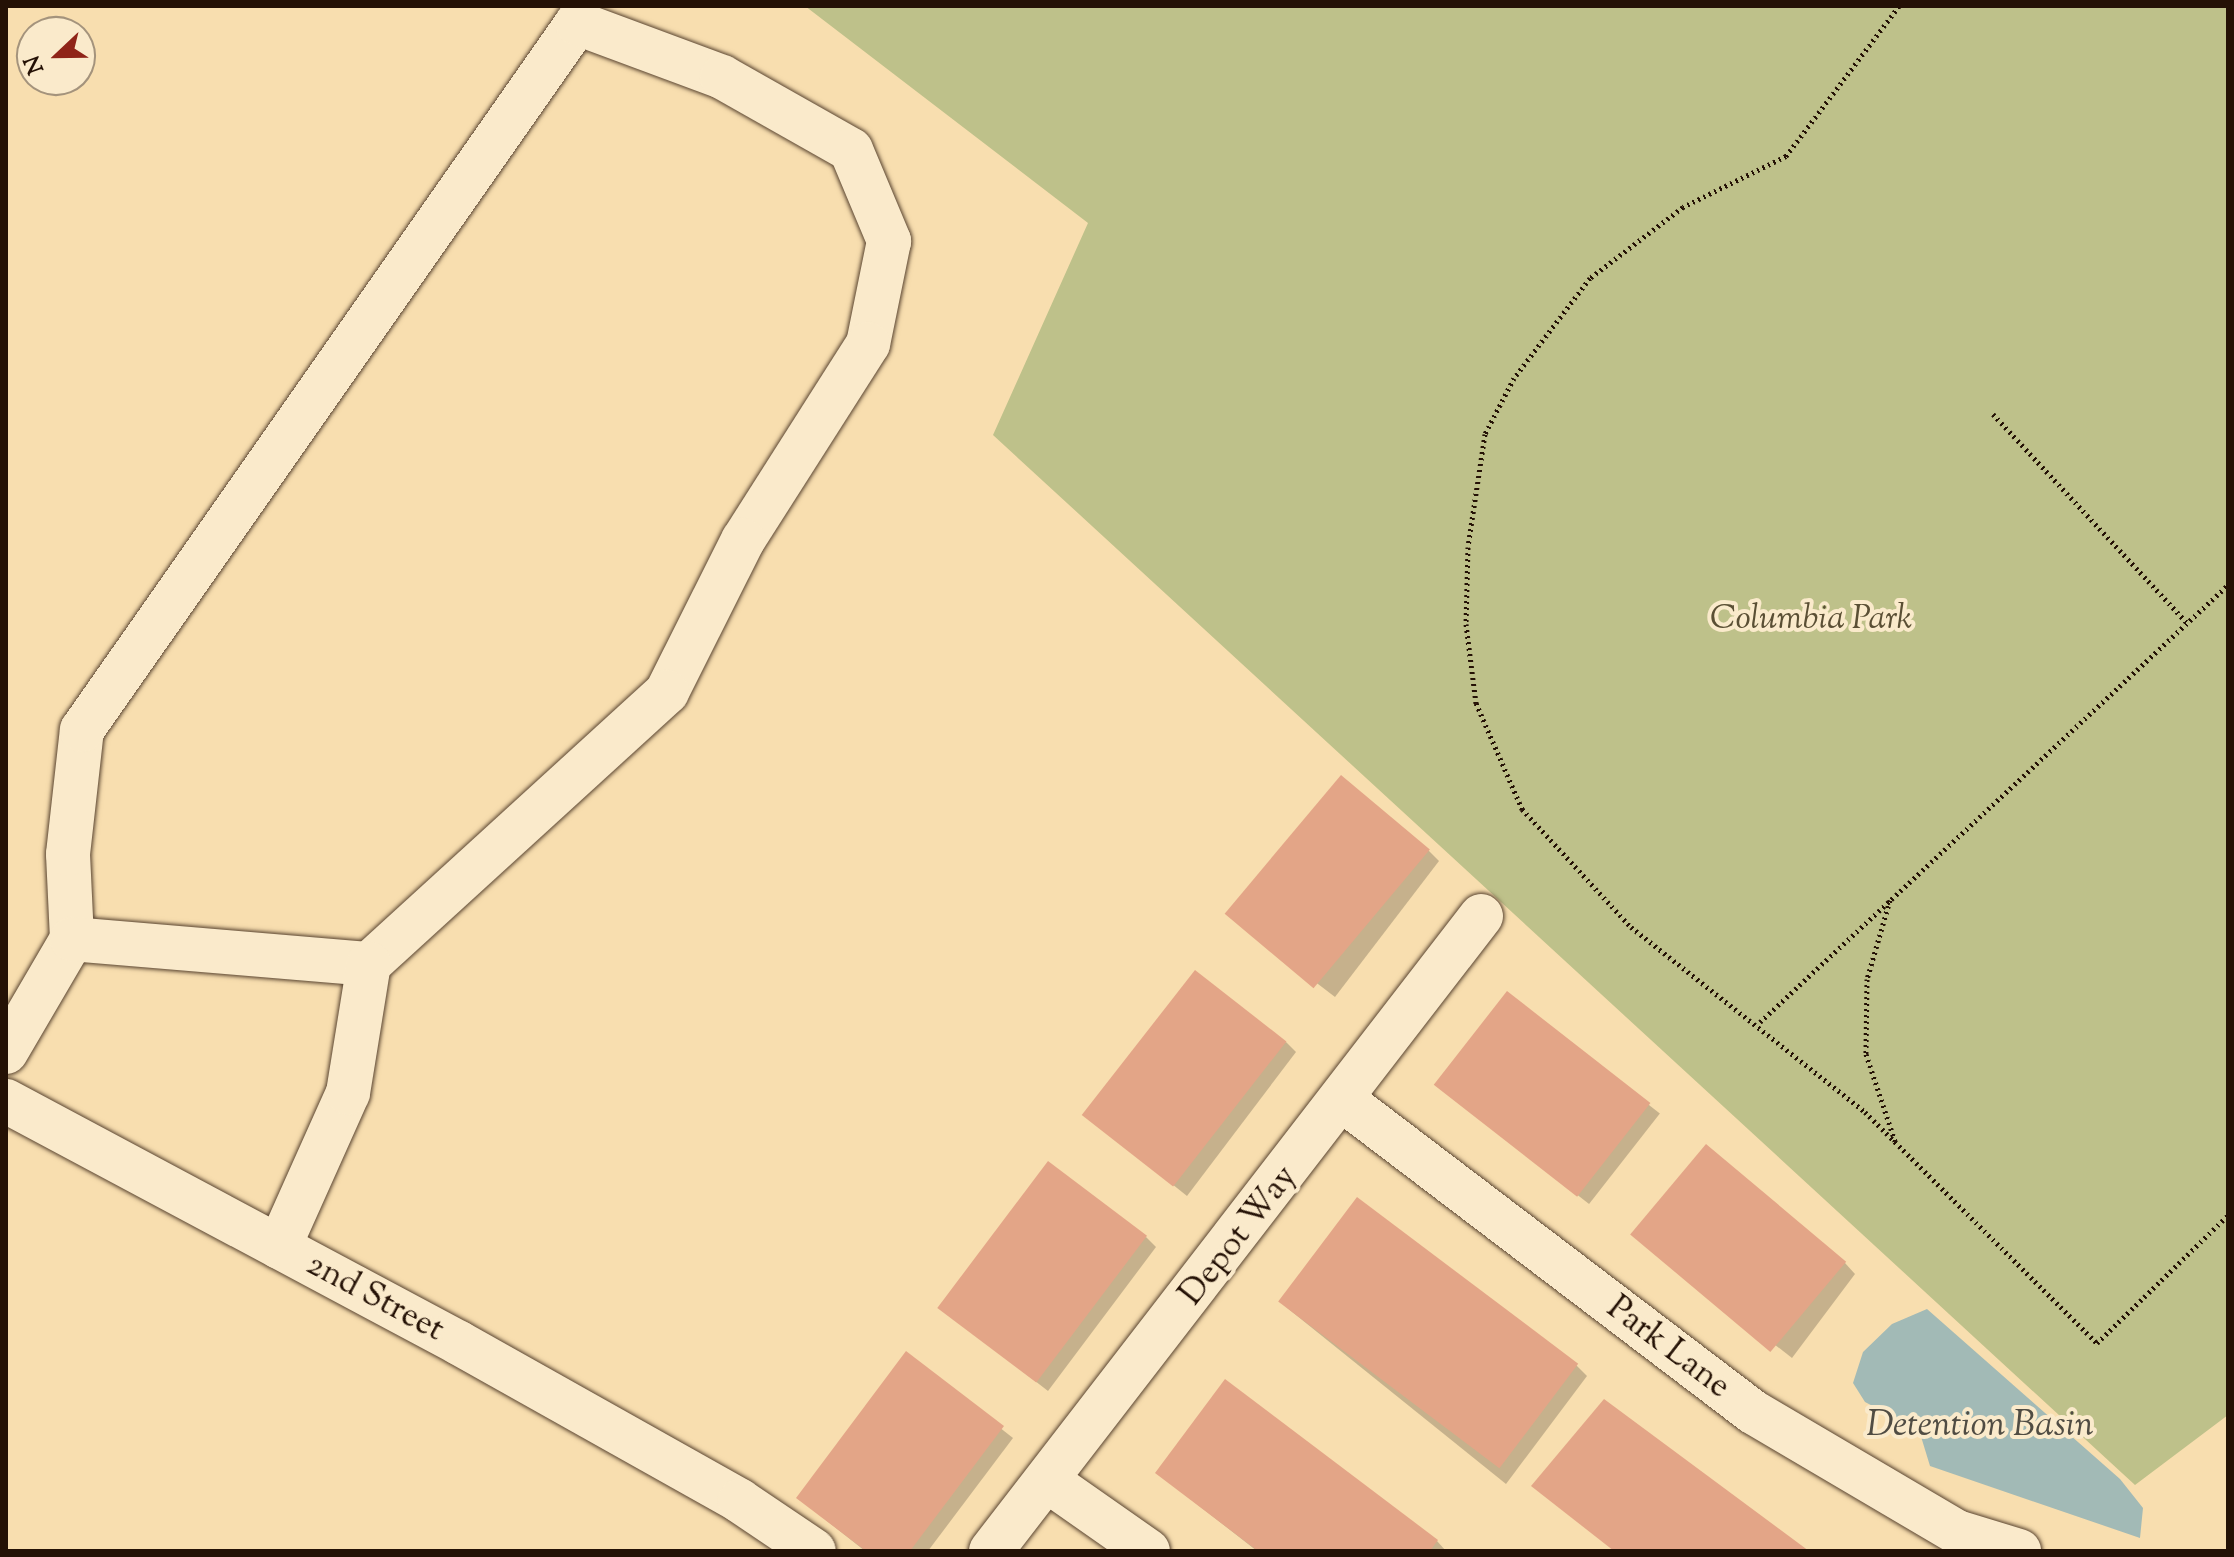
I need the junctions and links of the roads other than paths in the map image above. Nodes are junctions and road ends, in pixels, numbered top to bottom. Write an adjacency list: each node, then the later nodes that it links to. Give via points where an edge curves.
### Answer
1 (1481, 916): 6 (street, Depot Way)
2 (72, 939): 3 (street); 3 (street, via 68,854 82,730 577,23 722,77 851,150 889,241 868,344 743,540 667,692); 4 (street)
3 (369, 964): 7 (street, via 348,1093)
4 (6, 1052)
5 (6, 1101): 7 (street, 2nd Street)
6 (1344, 1101): 8 (street, Depot Way); 9 (street, Park Lane, via 1753,1412)
7 (279, 1247): 10 (street, 2nd Street, via 740,1501)
8 (1048, 1481): 11 (street, Depot Way); 12 (street)
9 (1952, 1541): 13 (street, Park Lane)
10 (814, 1551)
11 (991, 1551)
12 (1148, 1551)
13 (2019, 1551)

